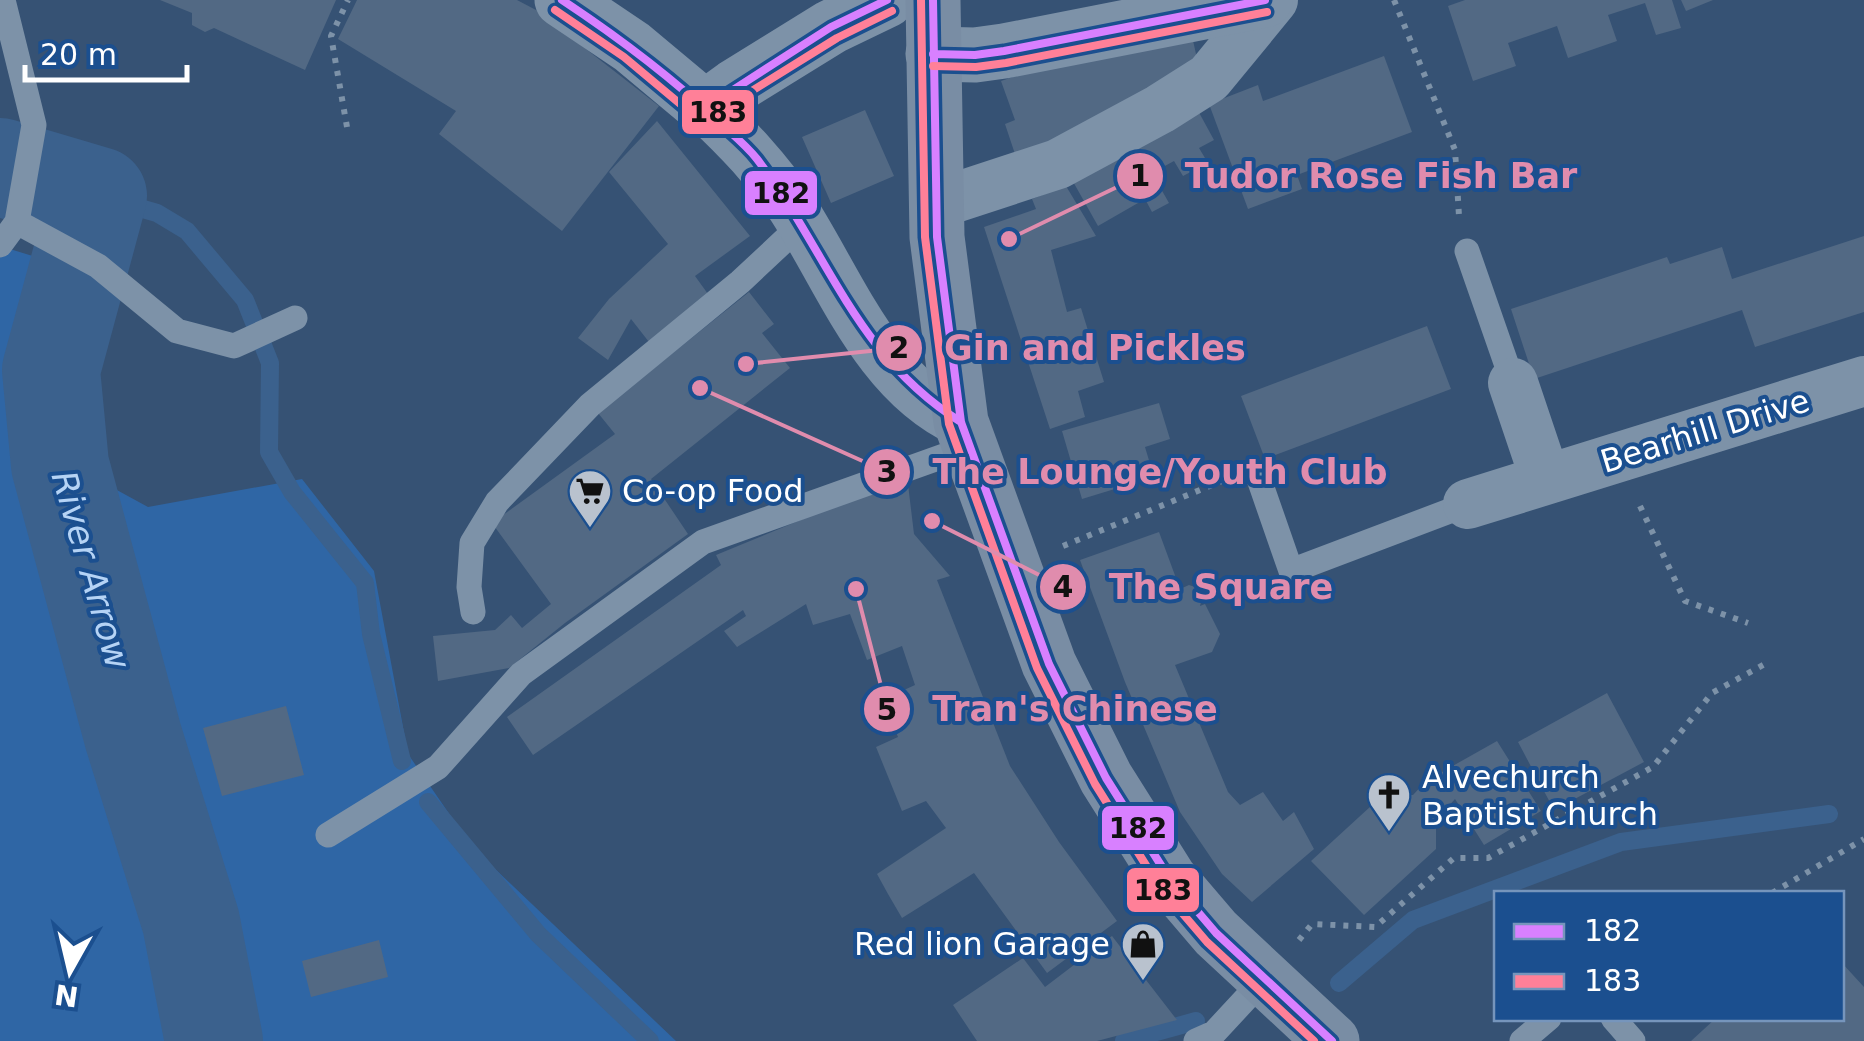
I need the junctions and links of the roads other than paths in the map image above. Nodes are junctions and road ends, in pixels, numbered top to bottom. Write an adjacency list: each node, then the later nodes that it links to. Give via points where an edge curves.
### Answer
1 (3, 0): 10 (lane, via 34,125)
2 (562, 0): 8 (street)
3 (887, 0): 8 (street, via 830,27)
4 (933, 0): 7 (main road)
5 (1265, 0): 7 (street, via 975,55)
6 (1274, 0): 9 (street, via 1210,78 1160,109 1058,164)
7 (933, 54): 9 (main road)
8 (706, 108): 11 (street, via 754,156)
9 (936, 204): 17 (main road)
10 (19, 209): 12 (lane); 14 (lane, via 61,248 98,266 177,330 234,346)
11 (802, 224): 17 (street, via 872,341); 21 (lane, via 590,405 497,502 472,543)
12 (0, 245)
13 (1468, 251): 16 (lane)
14 (295, 318)
15 (1864, 381): 18 (street, Bearhill Drive)
16 (1513, 383): 18 (street)
17 (965, 434): 22 (lane, via 703,542 521,674 438,767); 23 (main road, via 1056,680 1106,778 1169,878)
18 (1545, 478): 20 (street, Bearhill Drive)
19 (1259, 479): 20 (lane, via 1291,571)
20 (1468, 504)
21 (473, 612)
22 (328, 835)
23 (1265, 978): 26 (lane, via 1214,1034); 27 (main road)
24 (1545, 1021): 28 (lane)
25 (1616, 1021): 29 (lane)
26 (1196, 1041)
27 (1332, 1041)
28 (1522, 1041)
29 (1633, 1041)

